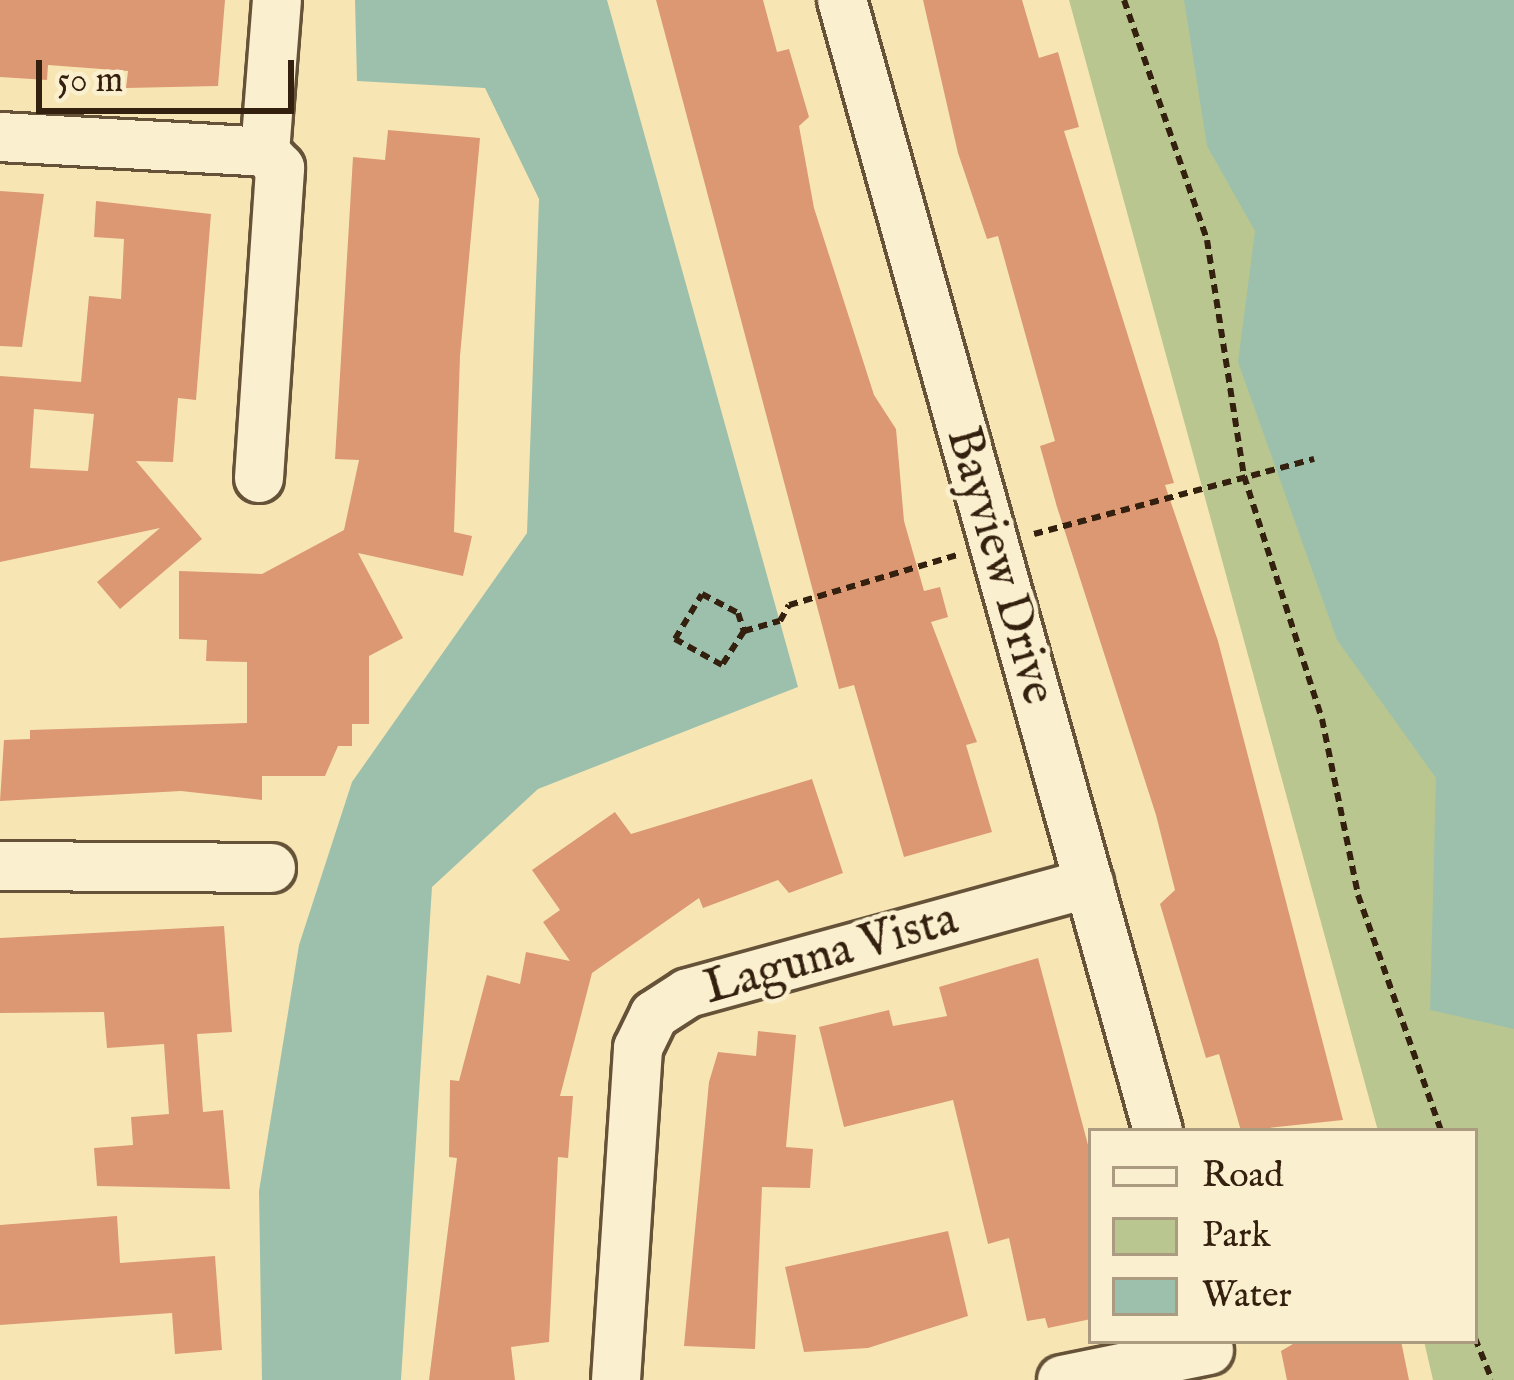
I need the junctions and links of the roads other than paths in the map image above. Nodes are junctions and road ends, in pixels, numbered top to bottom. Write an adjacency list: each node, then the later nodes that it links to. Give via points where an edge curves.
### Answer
1 (277, 0): 4 (street)
2 (842, 0): 8 (street, Bayview Drive)
3 (0, 137): 4 (street)
4 (266, 152): 5 (street, via 280,168)
5 (259, 478)
6 (0, 866): 7 (street)
7 (271, 868)
8 (1090, 884): 9 (street, Bayview Drive); 11 (street, Laguna Vista, via 688,993 654,1015 638,1048)
9 (1157, 1128)
10 (1210, 1357): 12 (street)
11 (616, 1380)
12 (1062, 1380)

